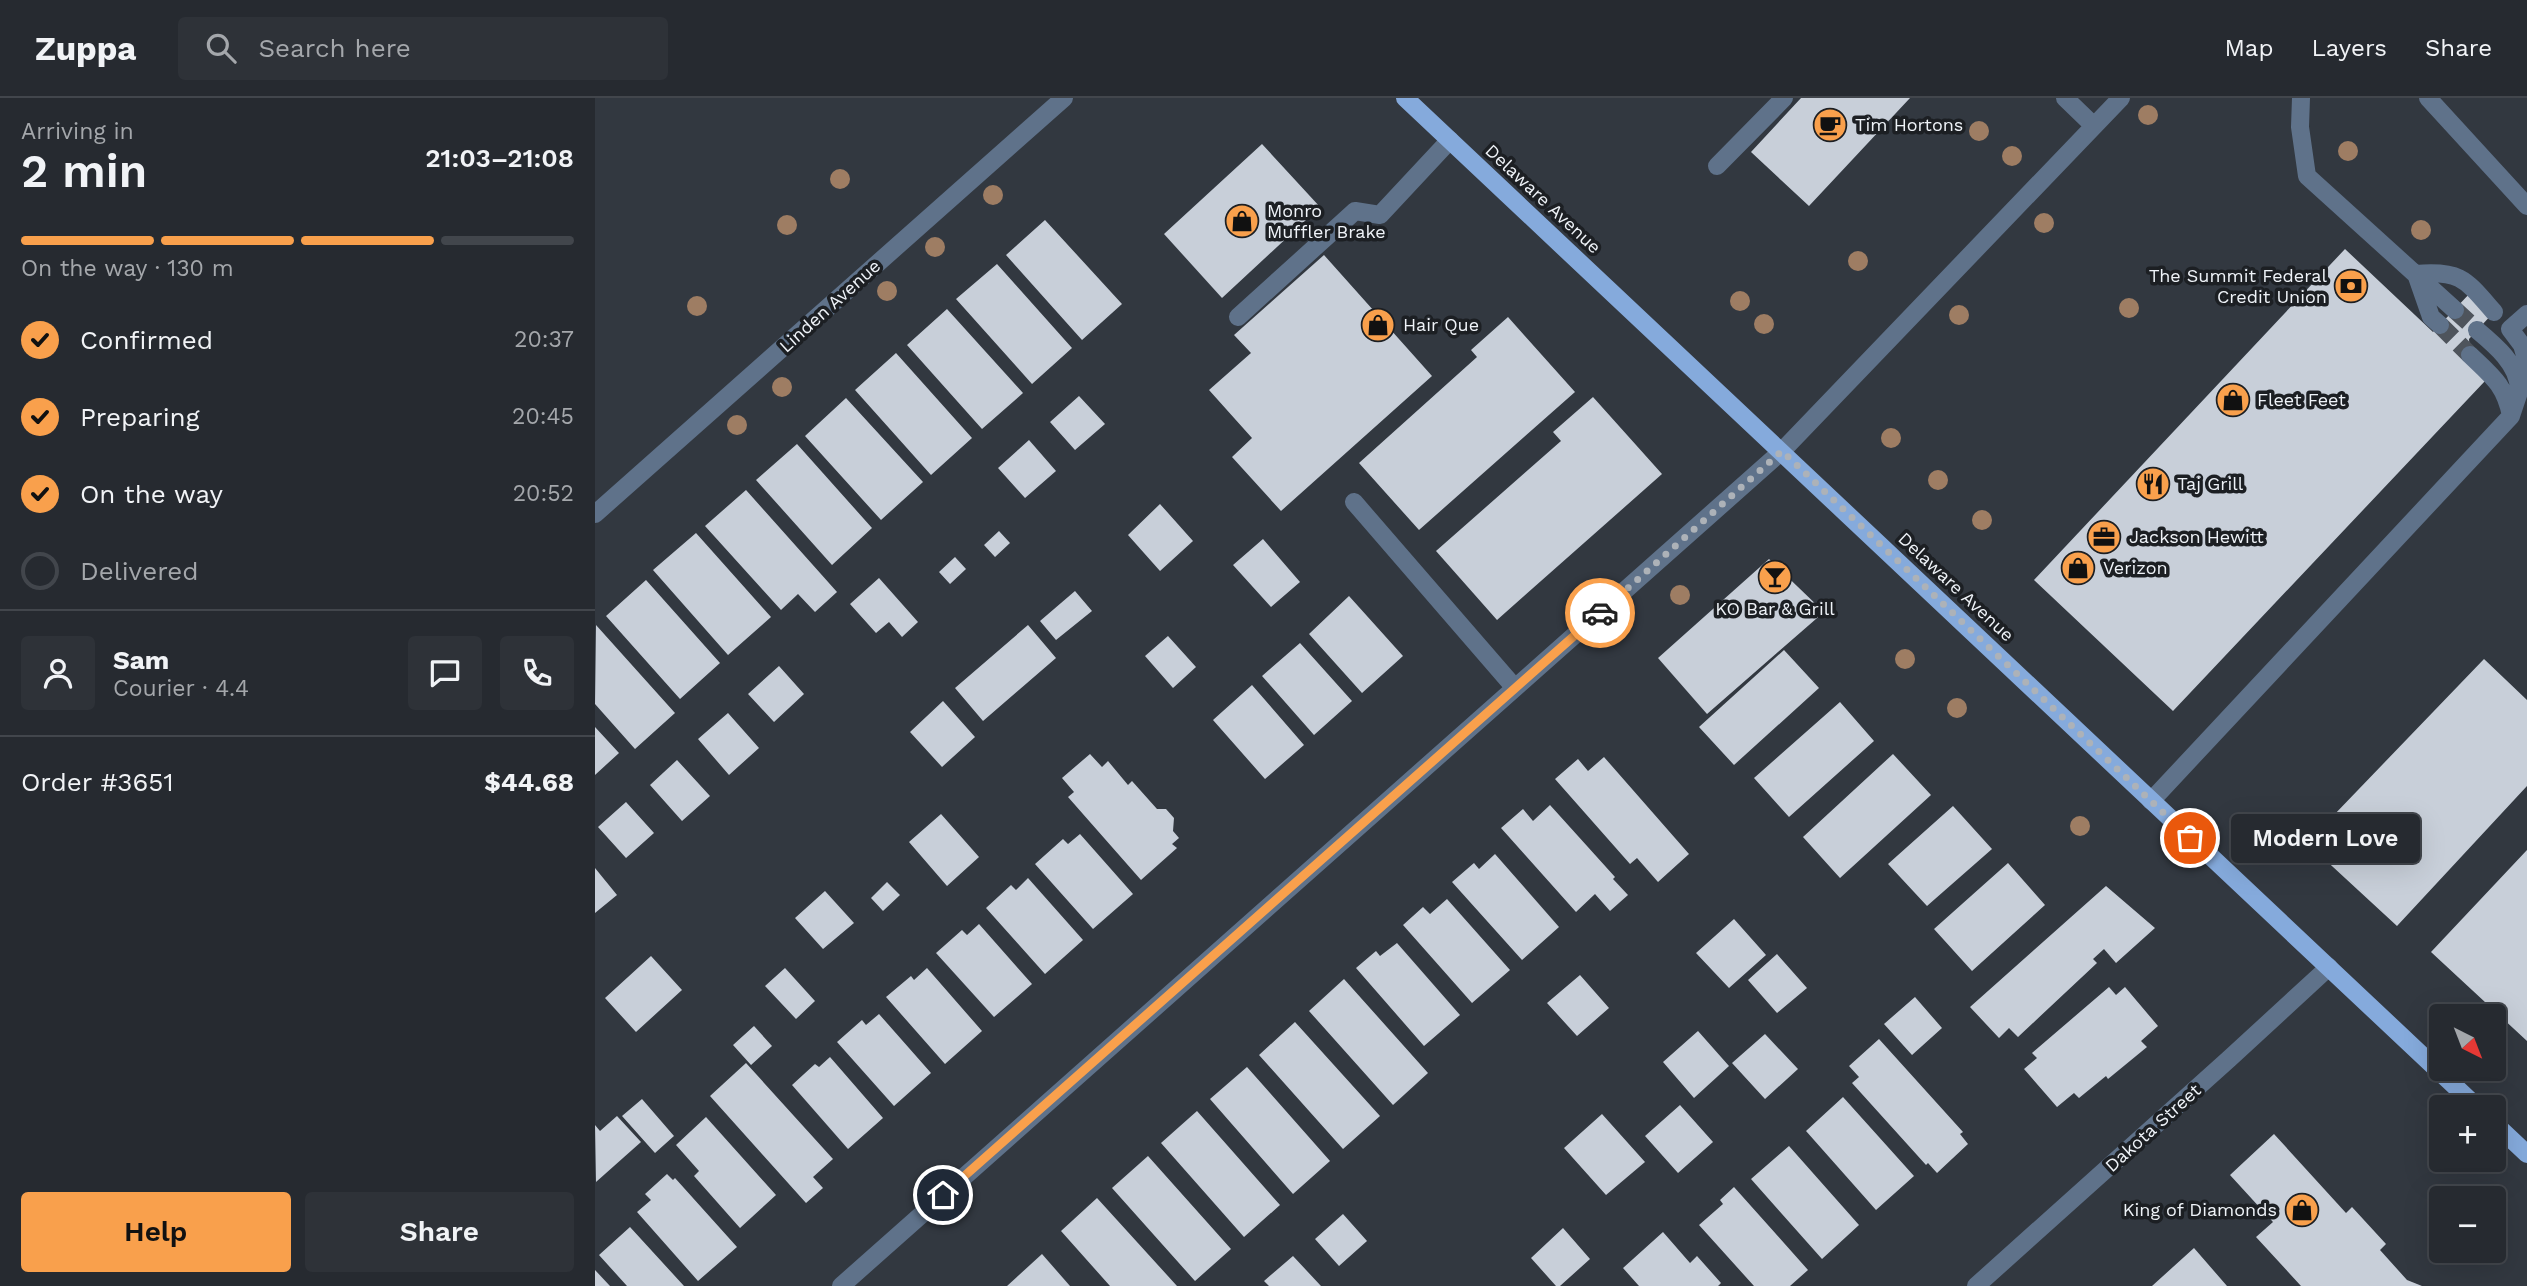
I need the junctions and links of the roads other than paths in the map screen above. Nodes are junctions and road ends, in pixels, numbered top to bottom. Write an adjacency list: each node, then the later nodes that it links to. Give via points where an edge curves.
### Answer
1 (1064, 98): 26 (street, Linden Avenue)
2 (1405, 98): 9 (main road, Delaware Avenue)
3 (1784, 98): 10 (street)
4 (2065, 98): 8 (street)
5 (2121, 98): 8 (street)
6 (2301, 98): 12 (street, via 2307,176)
7 (2428, 98): 11 (street)
8 (2094, 126): 24 (street)
9 (1450, 140): 16 (street, via 1380,215 1355,211); 24 (main road, Delaware Avenue)
10 (1717, 166)
11 (2527, 206)
12 (2416, 274): 13 (street); 14 (street, via 2455,275); 17 (street, via 2431,317)
13 (2455, 310)
14 (2494, 312)
15 (2527, 314): 20 (street, via 2510,329)
16 (1238, 317)
17 (2440, 325)
18 (2477, 330): 22 (street, via 2511,364 2518,377)
19 (2470, 355): 23 (street, via 2501,386)
20 (2527, 362)
21 (2527, 368): 22 (street)
22 (2519, 396): 23 (street)
23 (2511, 416): 28 (street)
24 (1782, 451): 27 (street); 28 (main road, Delaware Avenue)
25 (1354, 502): 27 (street)
26 (595, 514)
27 (1515, 688): 33 (street)
28 (2151, 801): 29 (main road, Delaware Avenue)
29 (2329, 967): 30 (main road, Delaware Avenue); 34 (street, Dakota Street)
30 (2464, 1095)
31 (2506, 1134): 32 (main road)
32 (2527, 1154)
33 (841, 1286)
34 (1976, 1286)

